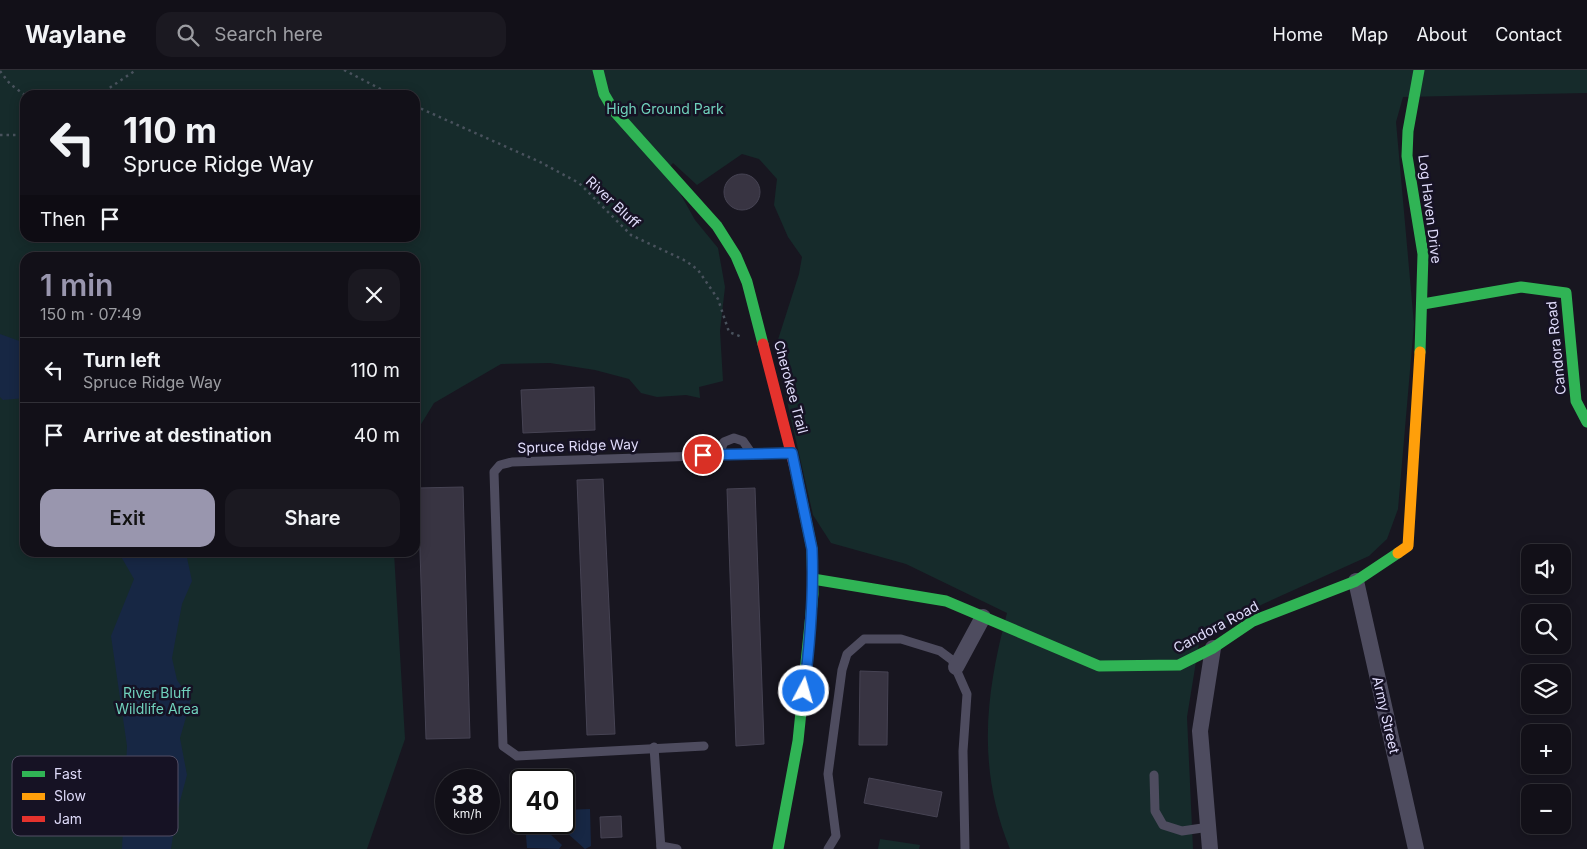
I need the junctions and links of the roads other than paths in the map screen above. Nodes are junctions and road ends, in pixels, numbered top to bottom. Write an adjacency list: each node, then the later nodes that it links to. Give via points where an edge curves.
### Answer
1 (598, 70): 6 (street, Cherokee Trail, via 604,94 614,111 730,244 747,282)
2 (1420, 70): 3 (street, Log Haven Drive, via 1408,131 1407,156 1423,254)
3 (1423, 304): 4 (street, Log Haven Drive); 5 (street, Candora Road, via 1521,287 1566,293 1576,401)
4 (1423, 323): 10 (street, Candora Road, via 1408,546)
5 (1587, 422)
6 (792, 453): 7 (lane, Spruce Ridge Way); 9 (street, Cherokee Trail, via 812,549)
7 (752, 454): 8 (lane, Spruce Ridge Way); 8 (lane, via 743,441 734,438 724,442)
8 (718, 455): 15 (lane, Spruce Ridge Way, via 512,462 500,464 494,472 503,746 517,756)
9 (813, 579): 11 (street, Candora Road, via 946,601); 20 (street, Cherokee Trail, via 800,728)
10 (1356, 581): 12 (street, Candora Road, via 1253,621); 24 (street, Army Street)
11 (984, 617): 12 (street, Candora Road, via 1099,666 1179,665); 13 (street)
12 (1213, 648): 17 (street, via 1200,731)
13 (956, 667): 21 (lane, via 940,651 901,639 864,639 847,654 828,774 836,836); 22 (lane, via 967,694 963,751)
14 (704, 746): 15 (lane)
15 (654, 747): 18 (lane)
16 (1154, 775): 17 (lane, via 1155,811 1163,825 1182,831)
17 (1209, 827): 23 (street)
18 (661, 848): 19 (lane)
19 (677, 849)
20 (778, 849)
21 (828, 849)
22 (965, 849)
23 (1210, 849)
24 (1416, 849)

